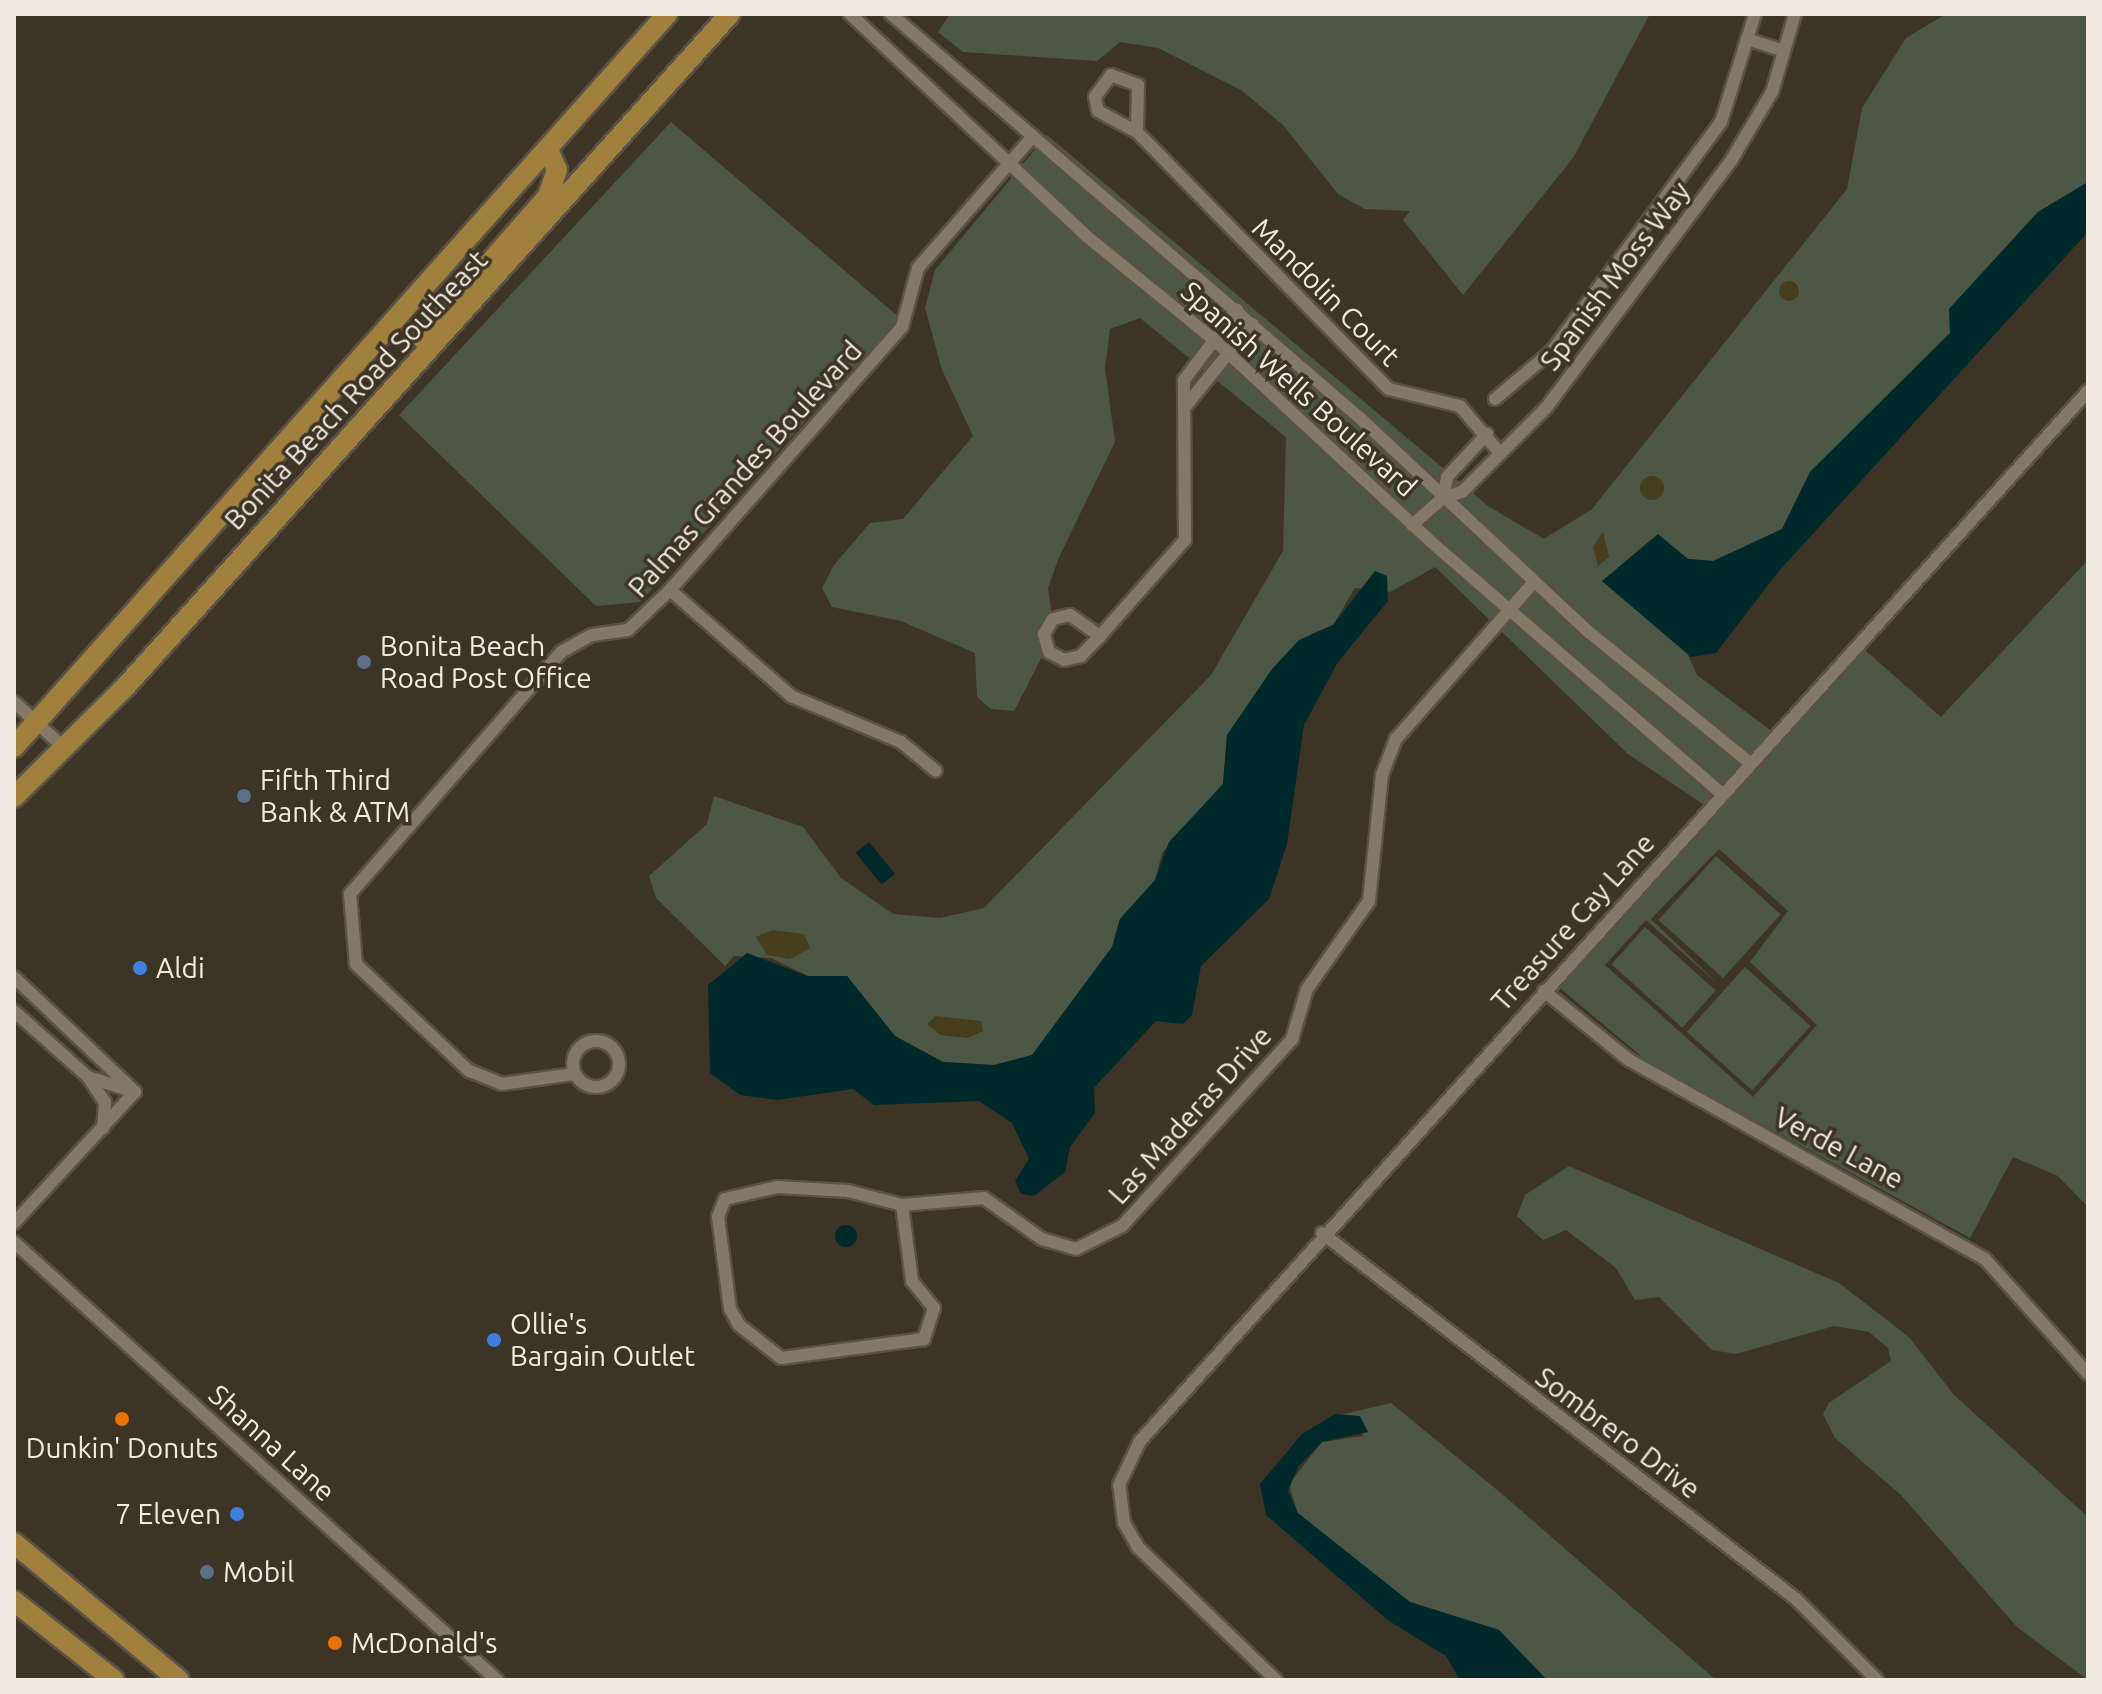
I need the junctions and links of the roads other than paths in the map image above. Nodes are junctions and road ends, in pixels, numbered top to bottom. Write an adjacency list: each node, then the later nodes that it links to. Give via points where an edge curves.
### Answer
1 (667, 14): 11 (main road, Bonita Beach Road Southeast)
2 (730, 14): 17 (main road, Bonita Beach Road Southeast)
3 (850, 14): 12 (street, Spanish Wells Boulevard)
4 (891, 14): 10 (street, Spanish Wells Boulevard)
5 (1755, 14): 7 (street, Spanish Moss Way)
6 (1795, 14): 8 (street, Spanish Moss Way)
7 (1747, 39): 8 (street); 19 (street, Spanish Moss Way, via 1721,122 1697,157 1552,351)
8 (1784, 51): 22 (street, Spanish Moss Way, via 1772,92 1732,159 1546,408)
9 (1137, 132): 9 (street, Mandolin Court, via 1098,111 1095,97 1111,75 1138,85); 21 (street, Mandolin Court, via 1389,389 1445,399)
10 (1033, 136): 12 (street, Palmas Grandes Boulevard); 13 (street, Spanish Wells Boulevard)
11 (548, 150): 17 (main road, via 557,170 548,196 424,336); 30 (main road, Bonita Beach Road Southeast)
12 (1009, 161): 15 (street, Spanish Wells Boulevard, via 1085,235); 26 (street, Palmas Grandes Boulevard, via 918,268 902,327)
13 (1237, 310): 14 (street, Spanish Wells Boulevard); 15 (street)
14 (1252, 324): 16 (street); 23 (street, Spanish Wells Boulevard)
15 (1213, 339): 16 (street, Spanish Wells Boulevard); 20 (street, via 1184,380)
16 (1228, 352): 20 (street); 24 (street, Spanish Wells Boulevard)
17 (405, 375): 31 (main road, Bonita Beach Road Southeast, via 127,685)
18 (2088, 391): 33 (street, Treasure Cay Lane)
19 (1495, 399)
20 (1185, 407): 28 (street, via 1185,540)
21 (1487, 434): 22 (street, Mandolin Court); 23 (street, Spanish Moss Way, via 1447,477)
22 (1499, 452): 23 (street, Spanish Moss Way, via 1462,492)
23 (1443, 498): 24 (street, Spanish Moss Way); 25 (street, Spanish Wells Boulevard)
24 (1412, 525): 27 (street, Spanish Wells Boulevard)
25 (1533, 583): 27 (street, Las Maderas Drive); 33 (street, Spanish Wells Boulevard)
26 (670, 590): 34 (street, via 791,696 901,742); 40 (street, Palmas Grandes Boulevard, via 628,630 592,635 561,652 350,894 356,964 469,1071 502,1084)
27 (1508, 610): 35 (street, Spanish Wells Boulevard); 44 (street, Las Maderas Drive, via 1396,739 1382,775 1369,901 1307,989 1297,1031 1122,1226 1076,1249 1042,1239 984,1198)
28 (1100, 636): 28 (street, via 1081,656 1064,660 1049,652 1044,634 1053,619 1070,615)
29 (14, 702): 30 (street)
30 (38, 724): 31 (street); 32 (main road, Bonita Beach Road Southeast)
31 (61, 745): 36 (main road, Bonita Beach Road Southeast)
32 (14, 747)
33 (1750, 763): 35 (street, Treasure Cay Lane)
34 (936, 771)
35 (1722, 794): 38 (street, Treasure Cay Lane)
36 (14, 797)
37 (14, 977): 42 (street)
38 (1544, 991): 46 (street, Treasure Cay Lane); 48 (street, Verde Lane, via 1629,1060 1984,1258)
39 (14, 1011): 41 (street)
40 (574, 1074)
41 (88, 1077): 42 (street); 43 (street, via 105,1102)
42 (135, 1092): 43 (street)
43 (103, 1128): 45 (street)
44 (902, 1205): 44 (street, Las Maderas Drive, via 912,1281 934,1308 924,1339 781,1358 739,1325 719,1229 725,1199 777,1187 848,1191)
45 (14, 1223)
46 (1322, 1233): 54 (street, Treasure Cay Lane, via 1167,1404 1127,1466 1118,1499 1138,1547); 55 (street, Sombrero Drive, via 1796,1599)
47 (14, 1242): 51 (street, Shanna Lane)
48 (2088, 1374)
49 (14, 1543): 53 (main road)
50 (14, 1601): 52 (main road)
51 (491, 1678)
52 (114, 1680)
53 (179, 1680)
54 (1276, 1680)
55 (1877, 1680)

